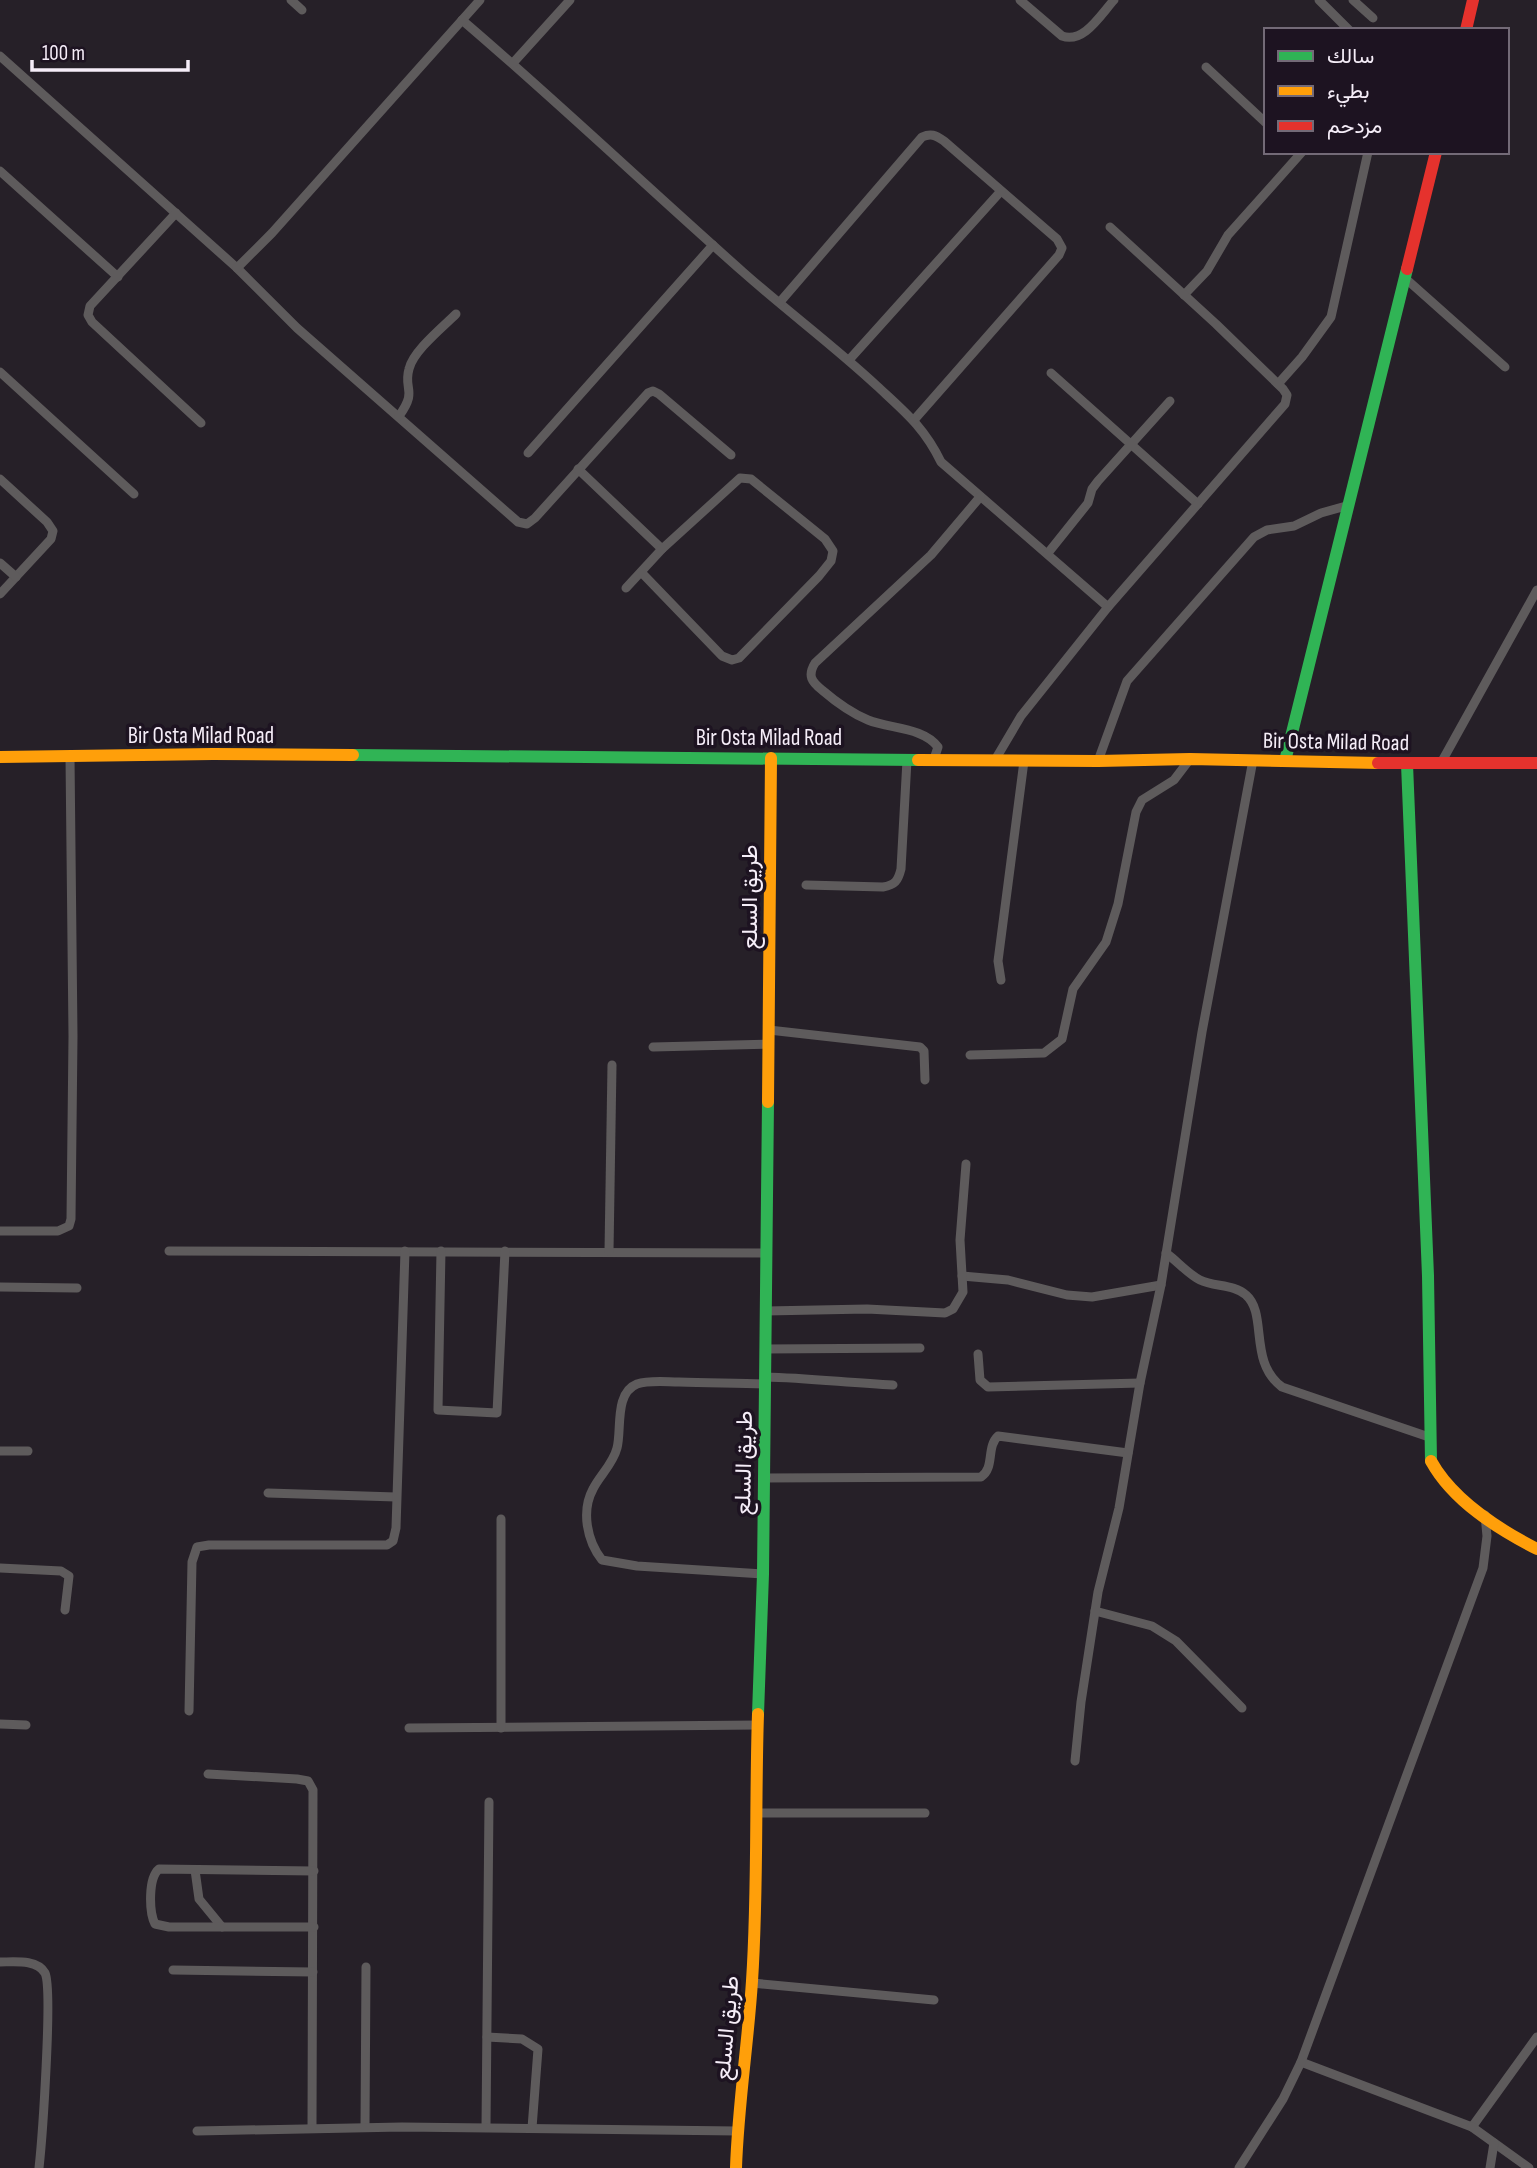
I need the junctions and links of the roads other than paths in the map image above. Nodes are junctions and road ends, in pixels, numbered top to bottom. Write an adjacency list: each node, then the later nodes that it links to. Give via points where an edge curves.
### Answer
1 (291, 0): 9 (street)
2 (480, 0): 11 (street)
3 (570, 0): 15 (street)
4 (1020, 0): 5 (street, via 1069,39 1082,35)
5 (1114, 0)
6 (1319, 0): 12 (street)
7 (1353, 0): 10 (street)
8 (1473, 0): 13 (street)
9 (302, 10)
10 (1373, 18)
11 (462, 20): 15 (street); 26 (street)
12 (1347, 28)
13 (1466, 28)
14 (0, 56): 23 (street)
15 (513, 63): 25 (street)
16 (1206, 66): 17 (street)
17 (1264, 121)
18 (1298, 154): 29 (street, via 1228,235 1207,271)
19 (1368, 154): 36 (street, via 1331,317)
20 (1436, 154): 28 (street)
21 (0, 172): 27 (street)
22 (1001, 191): 30 (street, via 936,135 922,137); 32 (street); 39 (street, via 1062,248)
23 (176, 213): 26 (street); 27 (street)
24 (1110, 227): 29 (street)
25 (713, 245): 30 (street); 42 (street)
26 (237, 268): 38 (street, via 297,328)
27 (118, 277): 40 (street, via 90,306 88,315)
28 (1405, 278): 33 (street); 49 (street)
29 (1184, 295): 36 (street)
30 (780, 302): 32 (street)
31 (456, 314): 38 (street, via 414,358 407,372 410,397)
32 (849, 360): 39 (street)
33 (1505, 367)
34 (0, 372): 46 (street)
35 (1051, 373): 41 (street)
36 (1278, 384): 48 (street, via 1287,395 1285,404)
37 (1170, 401): 41 (street)
38 (399, 416): 44 (street, via 518,522 527,524 535,518)
39 (914, 420): 47 (street, via 942,462)
40 (201, 423)
41 (1131, 445): 48 (street); 51 (street, via 1098,481 1088,503)
42 (528, 453)
43 (731, 455): 44 (street, via 653,391)
44 (578, 469): 50 (street)
45 (0, 479): 54 (street, via 52,531 51,539)
46 (134, 494)
47 (980, 498): 51 (street); 62 (street, via 931,555 811,670 814,683 840,705 868,720 933,741 938,747)
48 (1198, 505): 58 (street)
49 (1346, 506): 68 (street, via 1254,537 1127,681); 69 (street)
50 (662, 549): 53 (street); 53 (street, via 734,481 745,478 825,539 832,551 831,561 819,576 732,660 722,656)
51 (1048, 553): 58 (street)
52 (0, 563): 54 (street)
53 (640, 572): 55 (street)
54 (16, 577): 57 (street)
55 (626, 588)
56 (1537, 590): 70 (street)
57 (0, 594)
58 (1108, 607): 65 (street, via 1021,716)
59 (0, 757): 60 (street, Bir Osta Milad Road)
60 (70, 757): 61 (street, Bir Osta Milad Road); 82 (street, via 71,1219 65,1230)
61 (771, 758): 64 (street, Bir Osta Milad Road); 75 (street, طريق السلع)
62 (934, 759): 64 (street, Bir Osta Milad Road); 65 (street, Bir Osta Milad Road)
63 (1190, 759): 66 (street, Bir Osta Milad Road); 68 (street, Bir Osta Milad Road); 78 (street, via 1174,780 1142,800 1136,812 1106,942 1073,989 1062,1039 1044,1053)
64 (907, 760): 73 (street, via 898,880 883,887)
65 (995, 760): 67 (street, Bir Osta Milad Road)
66 (1253, 760): 69 (street, Bir Osta Milad Road); 89 (street)
67 (1024, 761): 68 (street, Bir Osta Milad Road); 74 (street, via 998,961)
68 (1098, 761)
69 (1285, 761): 71 (street, Bir Osta Milad Road)
70 (1441, 763): 71 (street, Bir Osta Milad Road); 72 (street, Bir Osta Milad Road)
71 (1407, 764): 101 (street, via 1428,1276)
72 (1537, 764)
73 (806, 885)
74 (1001, 980)
75 (769, 1030): 76 (street, طريق السلع); 80 (street, via 920,1047)
76 (769, 1044): 77 (street); 88 (street, طريق السلع)
77 (653, 1047)
78 (970, 1055)
79 (612, 1065): 87 (street)
80 (925, 1080)
81 (966, 1164): 90 (street)
82 (0, 1231)
83 (169, 1251): 84 (street)
84 (405, 1251): 85 (street); 107 (street)
85 (441, 1251): 86 (street); 86 (street, via 438,1410 497,1413)
86 (505, 1251): 87 (street)
87 (610, 1251): 88 (street)
88 (767, 1253): 94 (street, طريق السلع)
89 (1166, 1253): 91 (street); 101 (street, via 1195,1278 1247,1296 1254,1308 1264,1365 1282,1387)
90 (962, 1276): 91 (street, via 1009,1280 1092,1297); 94 (street, via 959,1302 944,1313)
91 (1161, 1285): 99 (street)
92 (0, 1287): 93 (street)
93 (77, 1288)
94 (766, 1311): 96 (street, طريق السلع)
95 (919, 1348): 96 (street)
96 (765, 1349): 98 (street, طريق السلع)
97 (978, 1354): 99 (street, via 980,1380 988,1387)
98 (765, 1380): 100 (street, via 810,1378); 105 (street, طريق السلع); 112 (street, via 635,1385 621,1407 618,1445 591,1492 587,1510 587,1529 602,1560)
99 (1140, 1383): 104 (street)
100 (893, 1385)
101 (1429, 1437): 108 (street, via 1431,1462 1440,1478)
102 (0, 1451): 103 (street)
103 (28, 1451)
104 (1128, 1453): 105 (street, via 998,1436 992,1443 989,1470 981,1477); 114 (street)
105 (764, 1478): 112 (street, طريق السلع)
106 (268, 1493): 107 (street)
107 (396, 1497): 116 (street, via 395,1535 387,1545 197,1547 192,1562)
108 (1485, 1515): 110 (street, via 1512,1537); 139 (street, via 1483,1568)
109 (502, 1519): 121 (street)
110 (1537, 1549)
111 (0, 1568): 113 (street, via 61,1571 69,1576)
112 (763, 1574): 119 (street, طريق السلع)
113 (65, 1610)
114 (1095, 1611): 115 (street, via 1152,1626 1176,1641); 122 (street)
115 (1242, 1708)
116 (189, 1711)
117 (0, 1724): 118 (street)
118 (26, 1725)
119 (758, 1725): 121 (street); 125 (street, طريق السلع)
120 (409, 1728): 121 (street)
121 (501, 1728)
122 (1075, 1761)
123 (208, 1774): 128 (street, via 308,1781 314,1804)
124 (489, 1802): 137 (street)
125 (758, 1813): 126 (street); 135 (street, طريق السلع)
126 (925, 1813)
127 (195, 1870): 128 (street); 129 (street, via 199,1899); 129 (street, via 155,1872 151,1917 156,1924 169,1927)
128 (314, 1871): 130 (street)
129 (222, 1927): 130 (street)
130 (314, 1927): 134 (street)
131 (0, 1962): 148 (street, via 39,1966 47,1979)
132 (366, 1967): 140 (street)
133 (173, 1970): 134 (street)
134 (313, 1972): 143 (street)
135 (752, 1983): 136 (street); 146 (street, طريق السلع)
136 (934, 2000)
137 (487, 2036): 141 (street); 144 (street, via 522,2039 538,2049)
138 (1537, 2037): 142 (street)
139 (1301, 2062): 142 (street); 150 (street)
140 (365, 2127): 141 (street); 143 (street)
141 (486, 2127): 144 (street)
142 (1472, 2127): 147 (street)
143 (312, 2128): 145 (street)
144 (532, 2128): 146 (street)
145 (197, 2131)
146 (737, 2131): 149 (street, طريق السلع)
147 (1494, 2143): 151 (street); 152 (street)
148 (39, 2168)
149 (736, 2168)
150 (1239, 2168)
151 (1490, 2168)
152 (1529, 2168)

